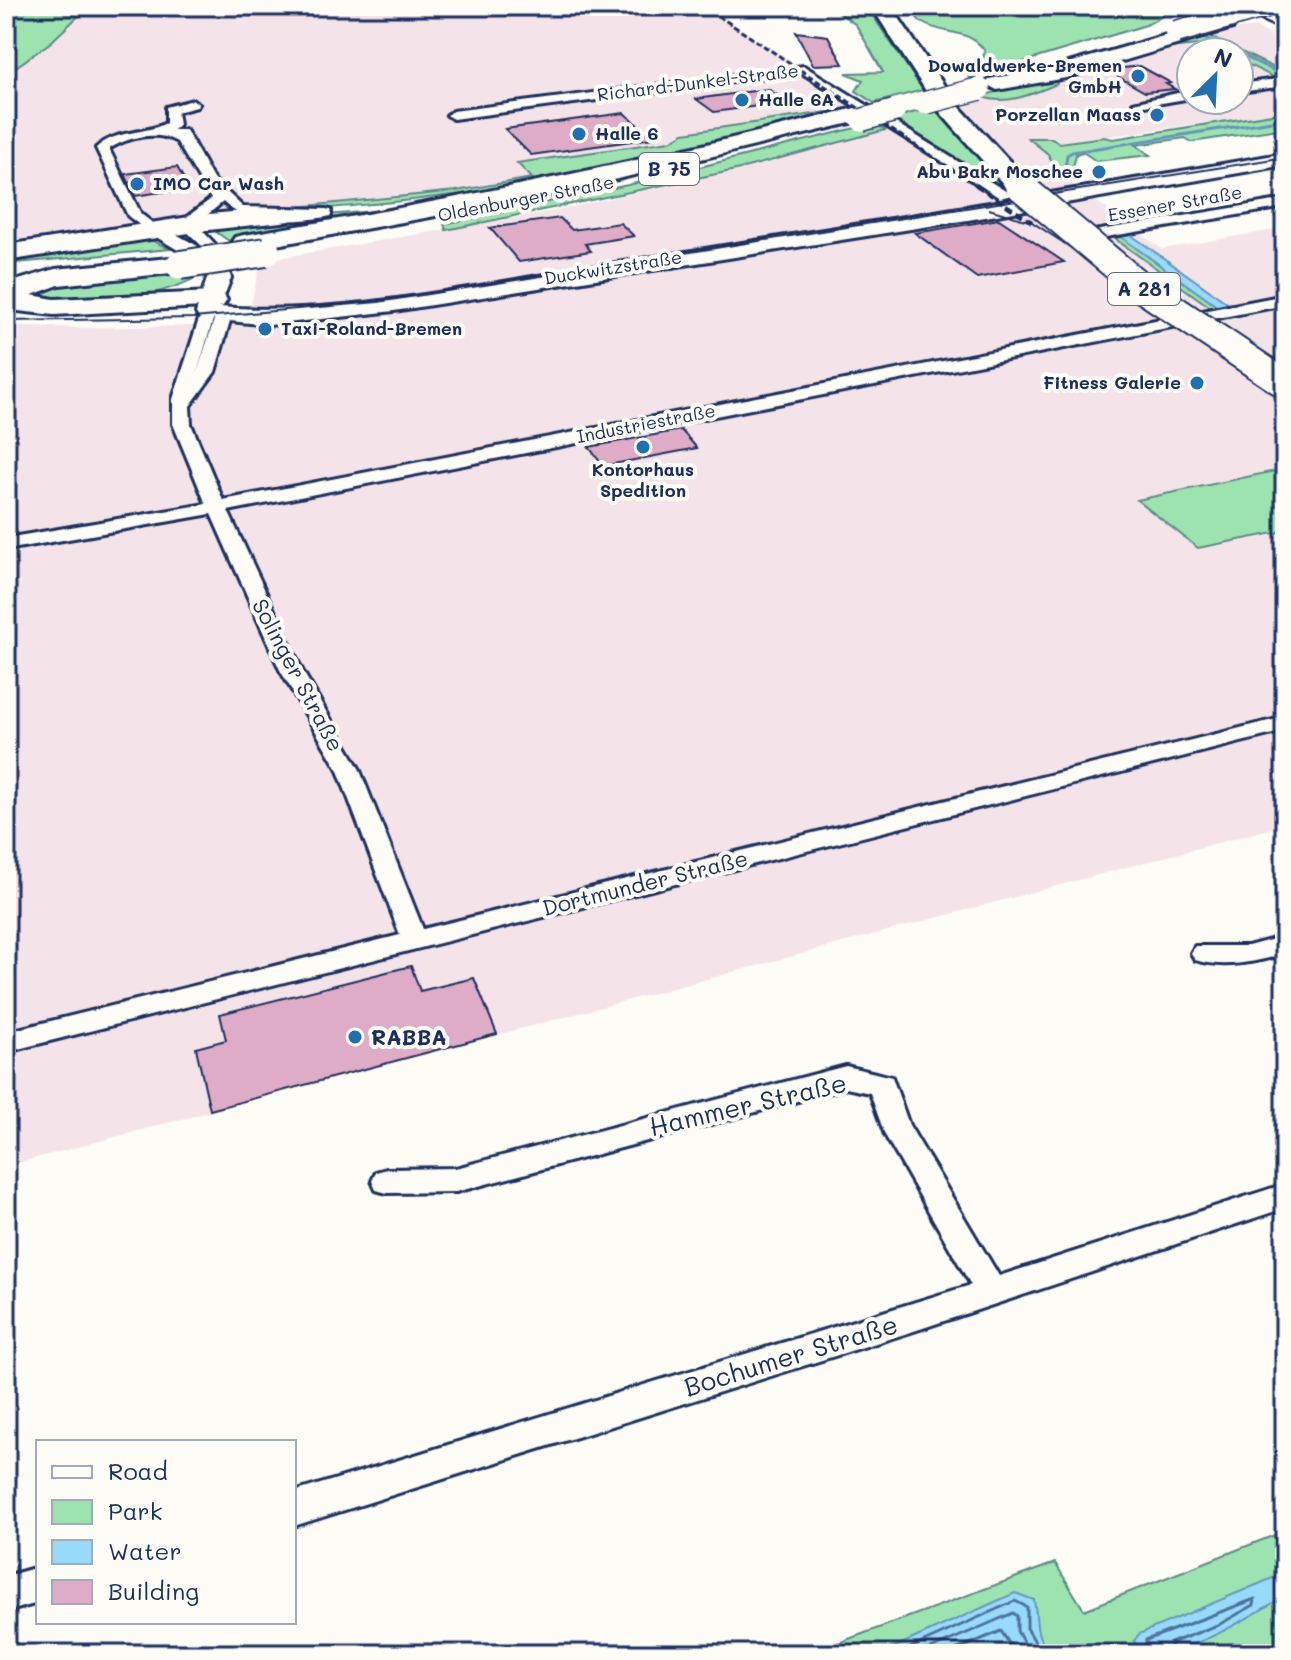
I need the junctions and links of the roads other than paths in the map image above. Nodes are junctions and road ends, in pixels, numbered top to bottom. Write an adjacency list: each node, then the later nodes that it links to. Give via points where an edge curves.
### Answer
1 (1209, 6): 2 (highway)
2 (1248, 8): 3 (highway); 5 (highway, bridge); 6 (main road); 8 (highway, via 1236,21 1216,27 1058,73)
3 (1285, 8)
4 (886, 10): 22 (highway, A 281, via 947,106)
5 (1169, 21): 8 (highway, via 1025,65)
6 (1285, 23)
7 (1284, 82): 9 (street)
8 (987, 84): 14 (highway, Oldenburger Straße / B 75, bridge)
9 (1255, 86)
10 (1175, 97): 11 (street)
11 (1139, 103)
12 (193, 104): 15 (street, via 170,110)
13 (453, 115): 22 (street, Richard-Dunkel-Straße, via 804,69)
14 (859, 117): 21 (highway, Oldenburger Straße / B 75); 27 (highway, Oldenburger Straße / B 75, via 656,172 399,230)
15 (172, 118): 16 (street, via 173,125); 17 (street)
16 (158, 133): 17 (street, via 179,137); 25 (street, via 116,140 102,148)
17 (188, 147): 20 (street)
18 (1285, 152): 22 (main road, Duckwitzstraße)
19 (1285, 159): 22 (main road, Duckwitzstraße)
20 (208, 181): 24 (street, via 238,210); 25 (street, via 218,200)
21 (569, 185): 24 (highway); 27 (highway, Oldenburger Straße / B 75)
22 (1017, 190): 26 (main road, Richard-Dunkel-Straße); 34 (main road, Duckwitzstraße, via 376,296); 37 (highway, A 281); 39 (highway, A 281, bridge, via 1142,288)
23 (1285, 203): 26 (street, Essener Straße, via 1118,232)
24 (326, 213): 25 (highway)
25 (166, 240): 27 (highway, bridge); 28 (highway, via 113,238); 29 (highway); 30 (main road, via 201,253); 31 (highway); 33 (highway, via 45,279 22,288 17,298 39,306); 34 (main road, via 208,244 236,266 238,272)
26 (1079, 244): 36 (main road, Richard-Dunkel-Straße, via 1104,261 1134,271)
27 (254, 248)
28 (6, 253)
29 (6, 268)
30 (221, 271): 33 (highway, via 198,285); 34 (main road)
31 (6, 274)
32 (1285, 300): 36 (street, Industriestraße)
33 (140, 302): 34 (highway)
34 (219, 307): 35 (highway); 40 (street, Solinger Straße, via 207,372 181,411)
35 (6, 310)
36 (1198, 316): 38 (main road, Richard-Dunkel-Straße); 40 (street, Industriestraße)
37 (1285, 364)
38 (1285, 374)
39 (1285, 384)
40 (219, 507): 41 (street, Industriestraße); 43 (street, Solinger Straße, via 291,670 348,768)
41 (6, 544)
42 (1285, 724): 43 (street, Dortmunder Straße)
43 (415, 941): 46 (street, Dortmunder Straße)
44 (1285, 945): 45 (street, via 1248,955)
45 (1204, 953)
46 (6, 1042)
47 (387, 1181): 49 (street, Hammer Straße, via 456,1180 846,1077 882,1085 895,1127)
48 (1285, 1196): 49 (street, Bochumer Straße)
49 (991, 1290): 50 (street, Bochumer Straße)
50 (296, 1508)
51 (36, 1586): 52 (street)
52 (6, 1594)

